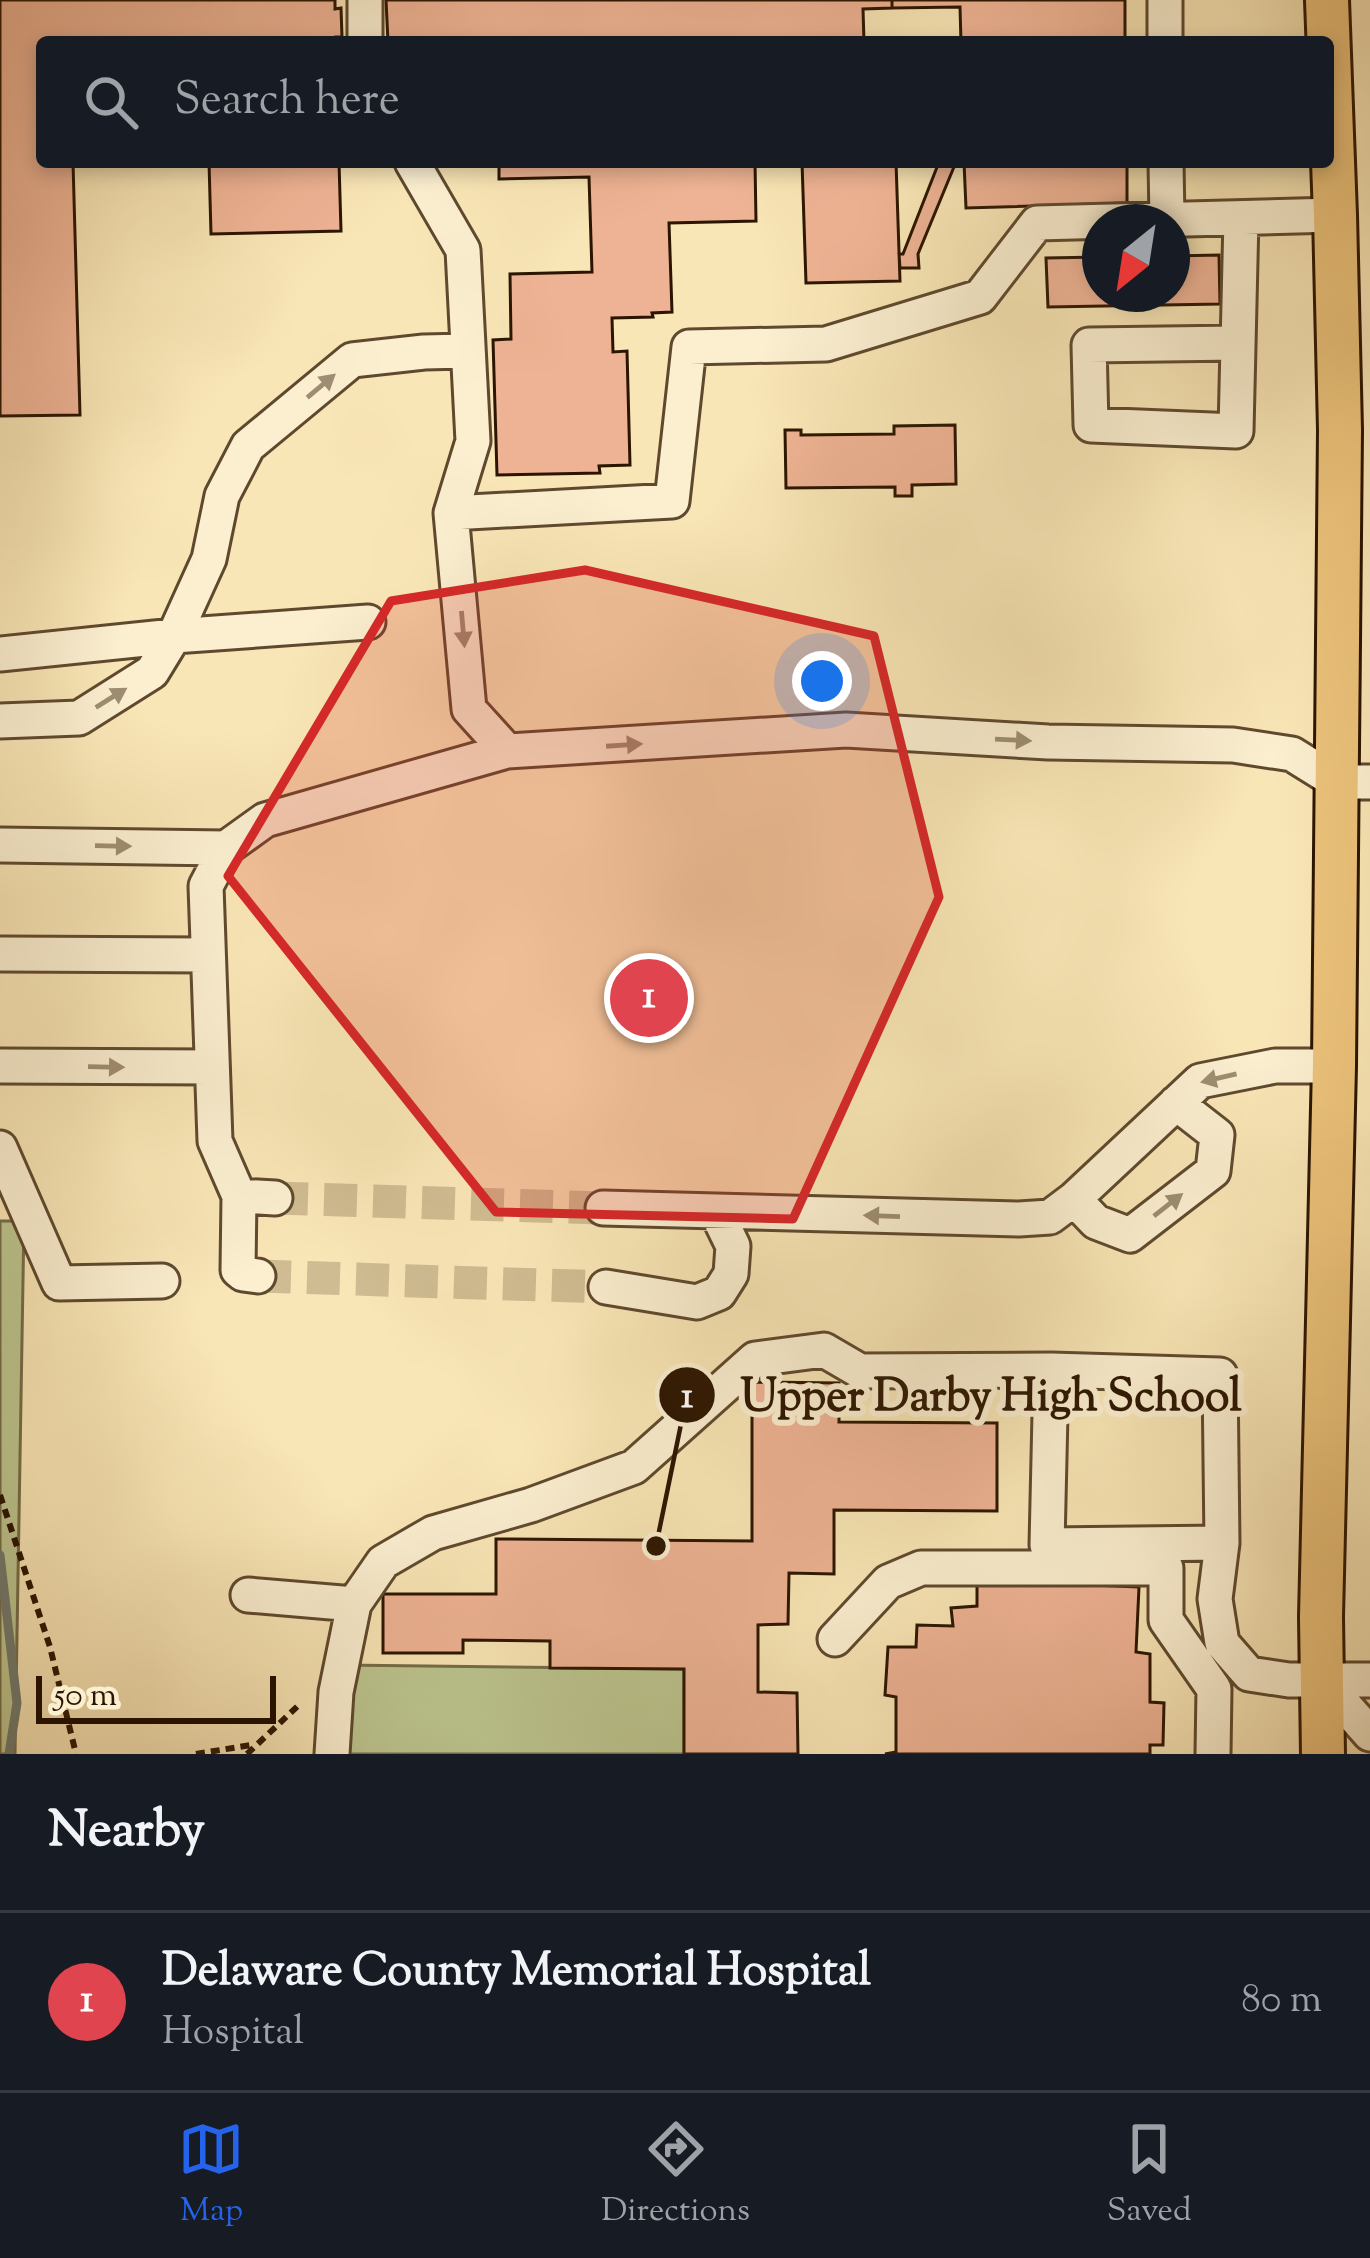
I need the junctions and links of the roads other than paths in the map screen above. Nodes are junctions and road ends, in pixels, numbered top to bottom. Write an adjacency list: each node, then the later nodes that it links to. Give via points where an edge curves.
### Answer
1 (365, 0): 4 (street)
2 (1165, 0): 5 (street)
3 (1327, 0): 6 (main road)
4 (365, 36)
5 (1165, 36)
6 (1329, 36)
7 (1334, 167): 11 (main road)
8 (415, 168): 16 (street, via 463,250)
9 (1166, 168): 10 (street)
10 (1167, 204)
11 (1336, 215): 12 (street); 23 (main road)
12 (1240, 218): 13 (street); 15 (street)
13 (1190, 219)
14 (1082, 223): 17 (street, via 1037,224 980,297 826,344 689,347 672,501)
15 (1238, 343): 15 (street, via 1236,430 1091,425 1089,345)
16 (466, 351): 17 (street, via 472,441); 19 (street, one-way to 16, via 209,559 222,496 248,446 352,360)
17 (452, 513): 22 (street, one-way to 22, via 469,709)
18 (368, 622): 19 (street)
19 (174, 636): 20 (street); 21 (street, one-way to 19, via 80,718 152,672)
20 (0, 654)
21 (0, 721)
22 (507, 751): 23 (street, one-way to 23, via 846,730 1233,745 1292,754); 25 (street, via 265,820)
23 (1354, 782): 29 (main road)
24 (0, 845): 25 (street, one-way to 25)
25 (226, 848): 27 (street, via 206,886)
26 (0, 954): 27 (street)
27 (208, 955): 30 (street)
28 (0, 1066): 30 (street, one-way to 30)
29 (1334, 1066): 31 (street, one-way to 31, via 1275,1066 1201,1081); 47 (main road)
30 (212, 1067): 33 (street, via 215,1141)
31 (1176, 1103): 35 (street); 35 (street, one-way to 31, via 1096,1222 1130,1235 1213,1171 1216,1135)
32 (0, 1148): 39 (street, via 59,1283)
33 (238, 1196): 34 (street); 38 (street, via 238,1270)
34 (274, 1198)
35 (1074, 1199): 37 (street, one-way to 37, via 1050,1217 1018,1219)
36 (603, 1208): 37 (street)
37 (716, 1211): 40 (street, via 733,1246 719,1293 697,1302)
38 (258, 1276)
39 (162, 1281)
40 (606, 1287)
41 (1052, 1370): 42 (street, via 1220,1375); 42 (street, via 1047,1545); 44 (street, via 860,1371 824,1350 755,1359 634,1466 433,1533 383,1562)
42 (1222, 1544): 47 (street, via 1215,1599 1222,1643 1249,1674)
43 (248, 1595): 44 (street)
44 (354, 1604): 49 (street)
45 (835, 1639): 50 (street, via 888,1582 920,1568 1166,1568 1166,1620 1214,1690)
46 (1370, 1680): 47 (street)
47 (1323, 1681): 48 (street); 51 (main road)
48 (1370, 1734)
49 (332, 1754)
50 (1213, 1754)
51 (1323, 1754)

